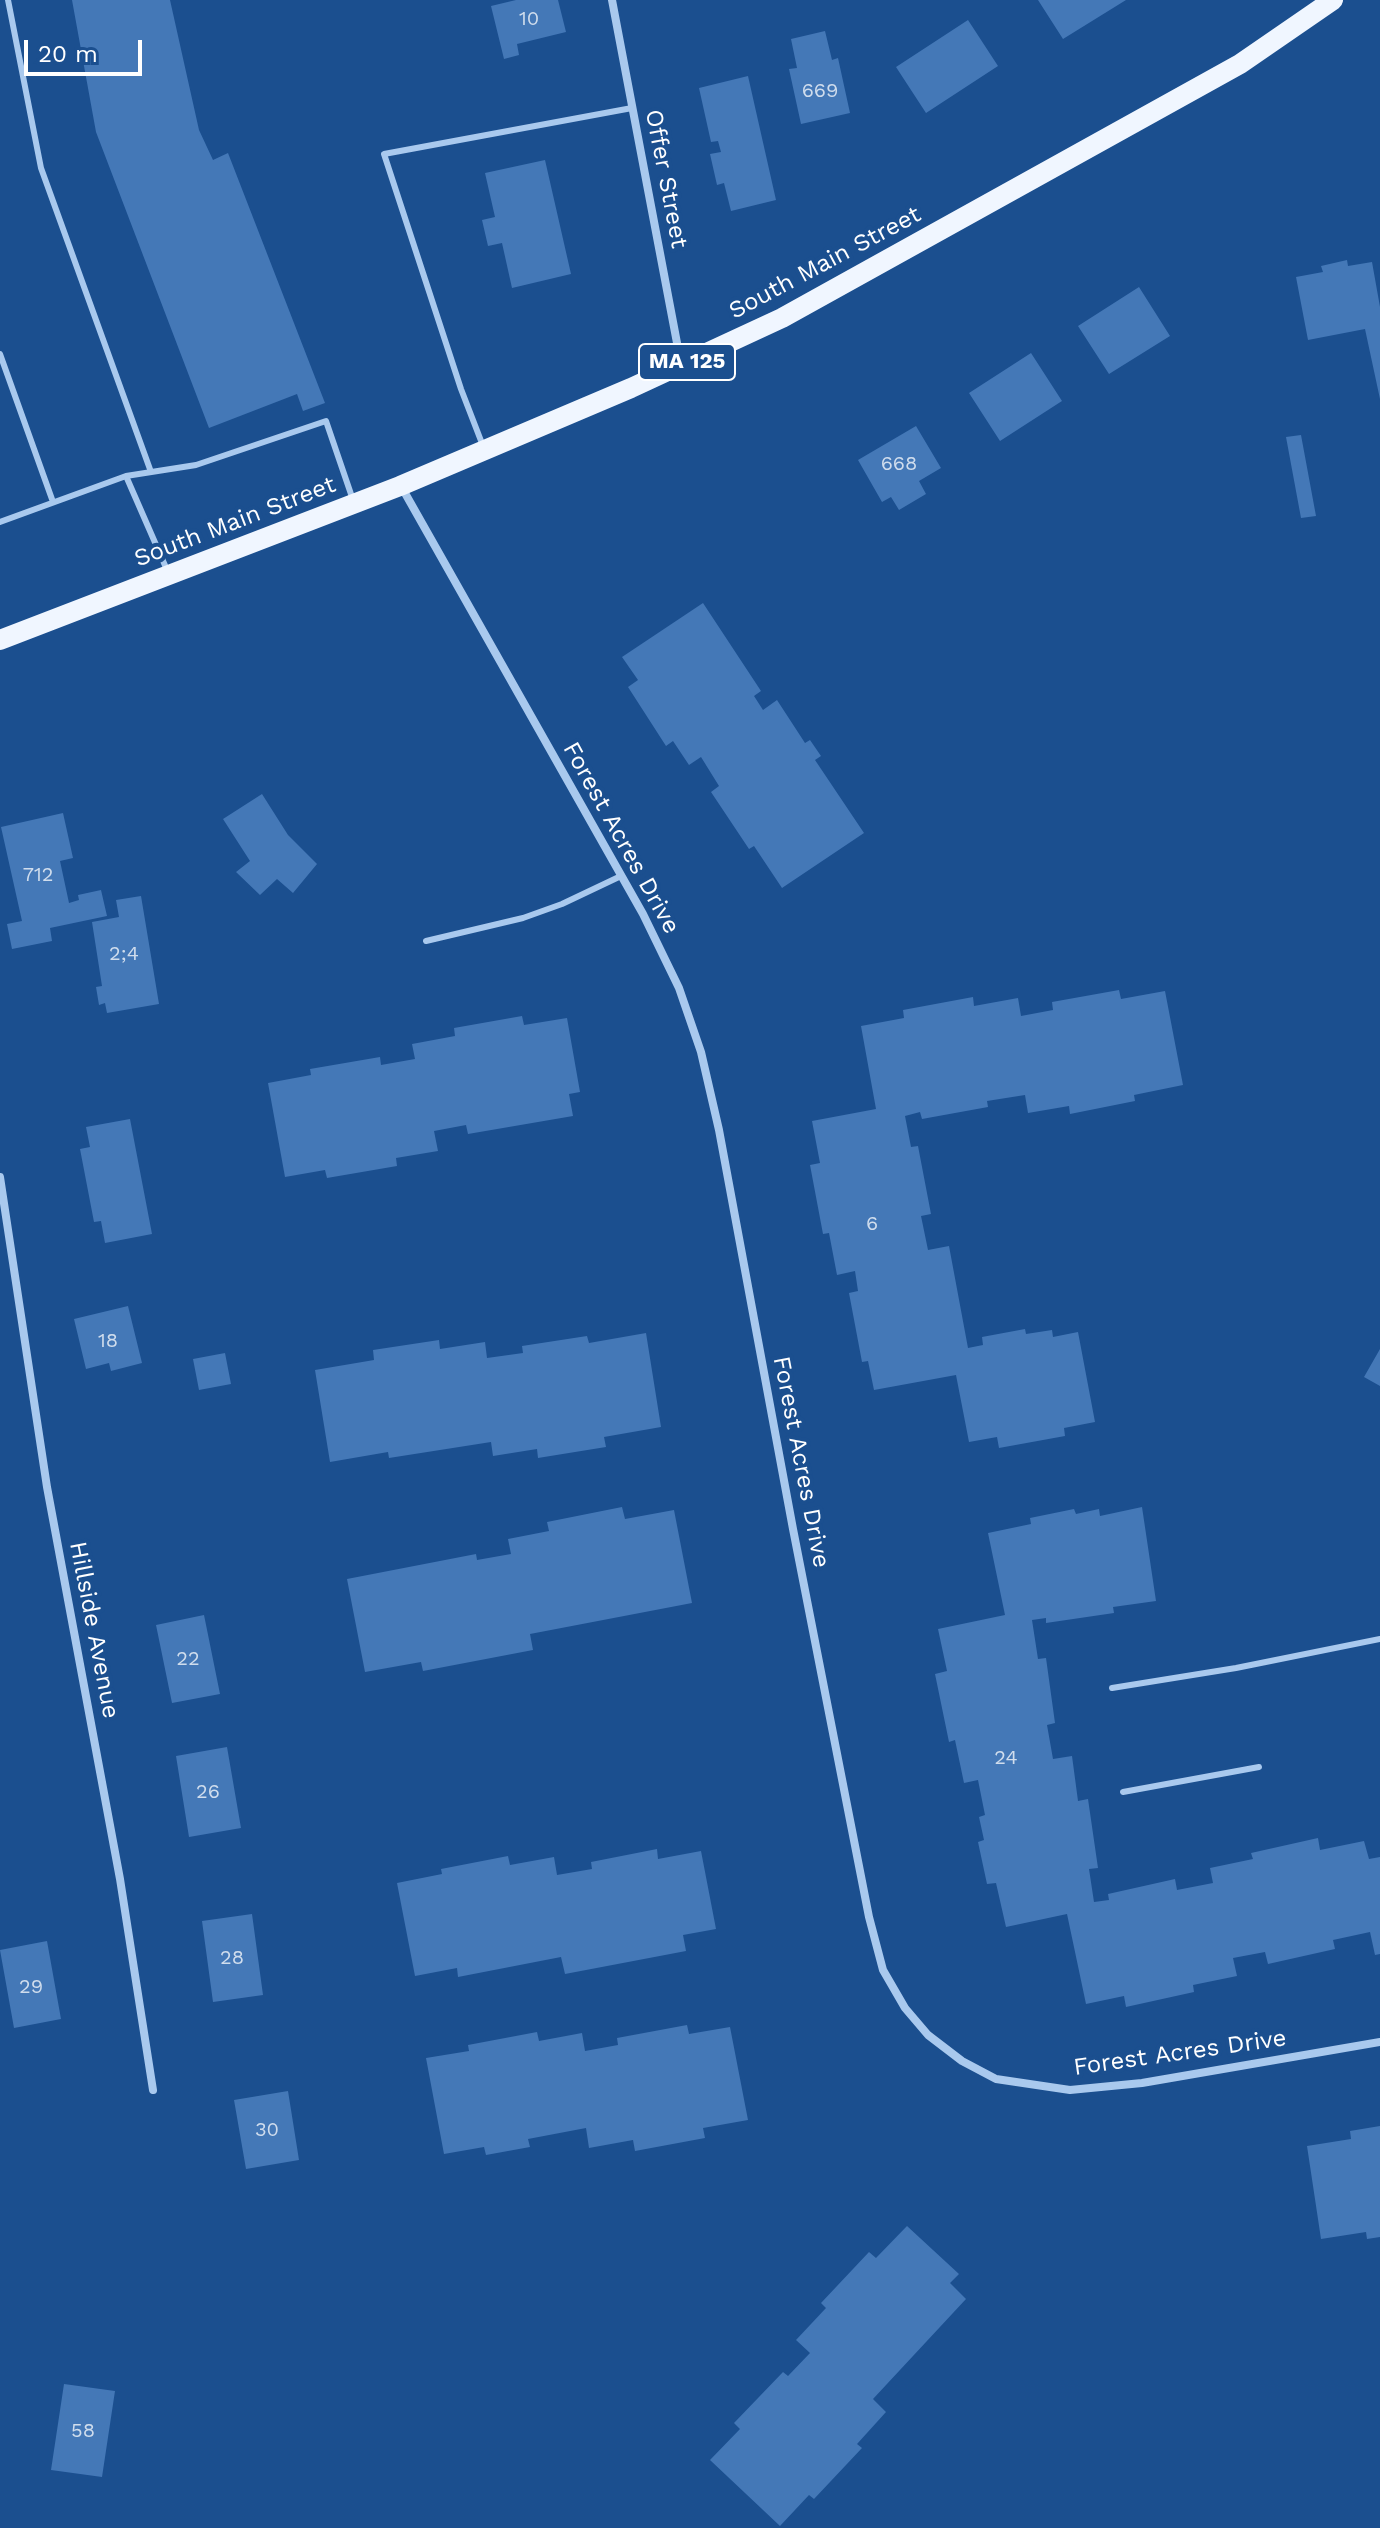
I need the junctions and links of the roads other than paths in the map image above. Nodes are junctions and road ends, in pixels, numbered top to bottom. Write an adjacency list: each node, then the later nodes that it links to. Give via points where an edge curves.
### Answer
1 (8, 0): 8 (lane, via 41,168)
2 (612, 0): 4 (street, Offer Street)
3 (1333, 0): 6 (main road, South Main Street / MA 125, via 1240,64 782,318)
4 (632, 108): 6 (street, Offer Street); 7 (lane, via 384,154)
5 (0, 354): 11 (lane)
6 (681, 365): 7 (main road, South Main Street / MA 125)
7 (484, 450): 10 (main road, South Main Street / MA 125)
8 (151, 472): 9 (lane); 12 (lane, via 196,465 326,421)
9 (126, 476): 11 (lane); 14 (lane)
10 (400, 486): 12 (main road, South Main Street / MA 125); 16 (street, Forest Acres Drive)
11 (53, 502): 13 (lane)
12 (355, 504): 14 (main road, South Main Street / MA 125)
13 (0, 522)
14 (168, 574): 15 (main road, South Main Street / MA 125)
15 (0, 640)
16 (621, 876): 17 (lane, via 523,918); 23 (street, Forest Acres Drive, via 679,988 701,1052 869,1917 883,1970 905,2008 928,2035 996,2079 1070,2090 1142,2083)
17 (426, 941)
18 (0, 1177): 24 (street, Hillside Avenue, via 47,1487 120,1879)
19 (1380, 1639): 20 (lane)
20 (1112, 1688)
21 (1259, 1767): 22 (lane)
22 (1123, 1792)
23 (1380, 2042)
24 (153, 2090)

